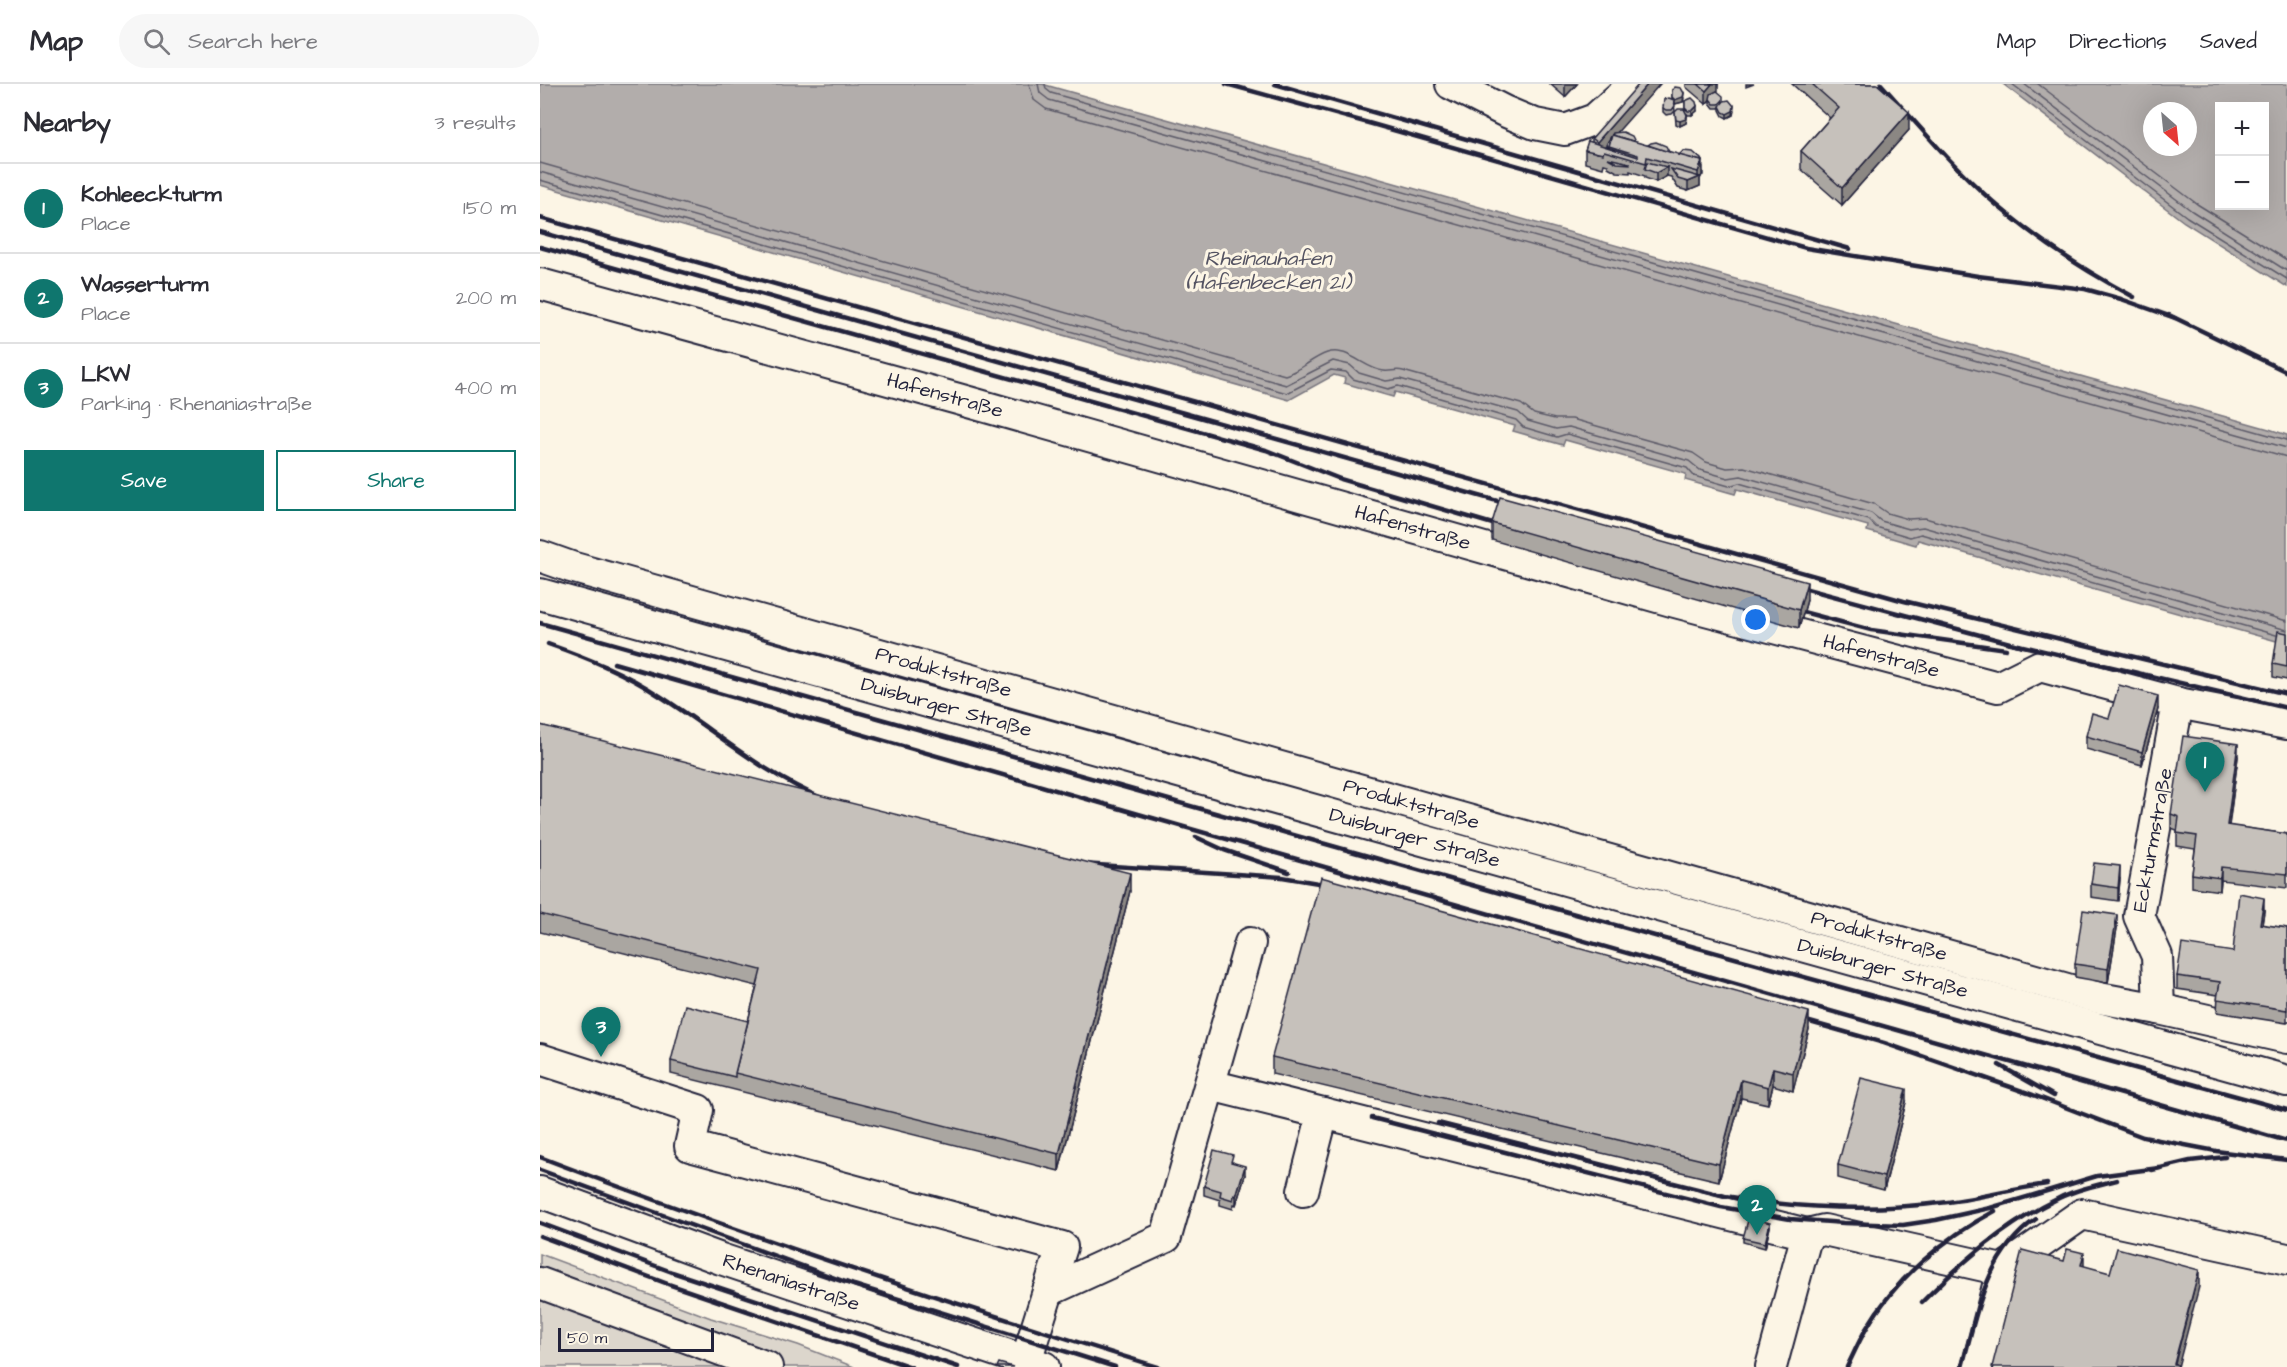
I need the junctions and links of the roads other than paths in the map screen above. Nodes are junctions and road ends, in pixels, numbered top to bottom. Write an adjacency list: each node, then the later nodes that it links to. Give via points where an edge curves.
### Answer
1 (1451, 84): 2 (street, via 1535,124 1565,130 1595,119)
2 (1634, 84)
3 (540, 284): 6 (street, Hafenstraße, via 1675,602 1998,687 2040,666)
4 (540, 556): 9 (street, Produktstraße, via 2099,998)
5 (540, 594): 12 (street, Duisburger Straße)
6 (2178, 703): 7 (street, Hafenstraße); 9 (street, Eckturmstraße, via 2139,916 2157,956)
7 (2287, 724)
8 (1250, 943): 13 (street)
9 (2159, 1009): 10 (street, Produktstraße)
10 (2287, 1038)
11 (540, 1059): 21 (street, via 698,1110 690,1146 1062,1247)
12 (2287, 1081)
13 (1210, 1085): 14 (street); 21 (street, via 1166,1237)
14 (1323, 1113): 15 (street); 17 (street)
15 (1303, 1191)
16 (540, 1192): 22 (street, Rhenaniastraße, via 721,1259)
17 (1807, 1234): 19 (street, via 1824,1230); 24 (street)
18 (2287, 1259): 19 (street, via 2082,1214)
19 (2002, 1270): 25 (street)
20 (540, 1283): 23 (street)
21 (1048, 1291): 22 (street, via 1037,1318)
22 (1035, 1364)
23 (768, 1367)
24 (1771, 1367)
25 (1977, 1367)

